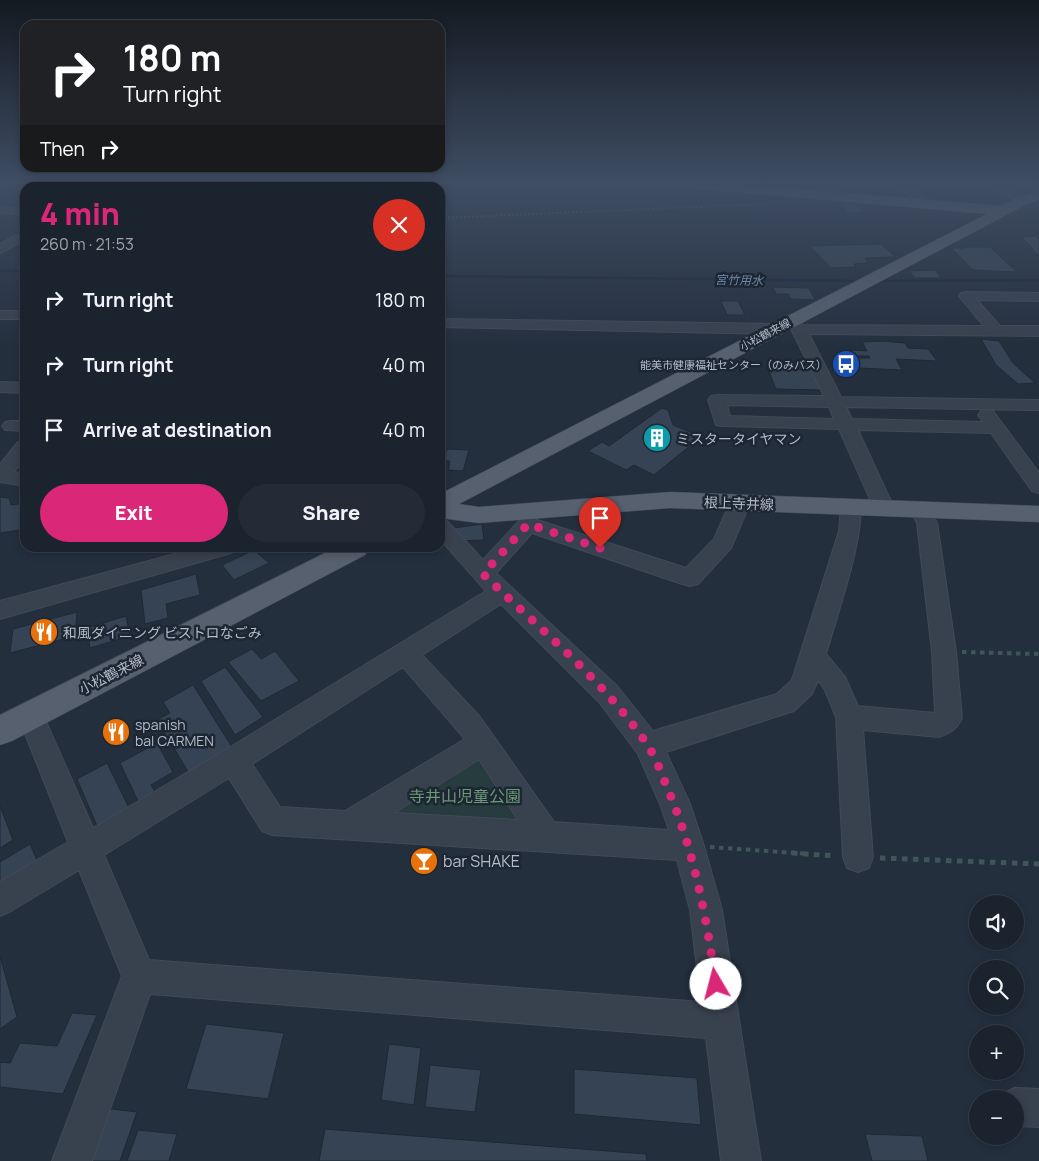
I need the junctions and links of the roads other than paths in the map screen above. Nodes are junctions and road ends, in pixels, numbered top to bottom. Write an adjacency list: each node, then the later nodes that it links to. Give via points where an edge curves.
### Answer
1 (953, 237): 8 (main road, 小松鶴来線)
2 (20, 238): 3 (street)
3 (0, 248)
4 (1039, 297): 9 (street, via 966,296)
5 (0, 315): 6 (street)
6 (20, 315)
7 (445, 323): 8 (street)
8 (787, 326): 9 (street); 13 (street); 22 (main road, 小松鶴来線)
9 (996, 331): 10 (street)
10 (1039, 331)
11 (0, 387): 12 (street)
12 (20, 388)
13 (835, 403): 14 (street); 16 (street); 16 (street, via 717,400 722,421)
14 (979, 404): 15 (street); 17 (street)
15 (1039, 405)
16 (846, 424): 17 (street); 25 (street)
17 (996, 428): 21 (street)
18 (20, 452): 19 (street)
19 (0, 476): 20 (street)
20 (20, 479)
21 (1039, 487)
22 (445, 501)
23 (740, 503): 24 (main road, 根上寺井線); 27 (main road, 根上寺井線, via 670,500 479,514); 32 (street, via 723,543 690,578 528,524)
24 (851, 507): 25 (main road, 根上寺井線); 35 (street, via 850,531)
25 (884, 508): 26 (main road, 根上寺井線)
26 (921, 510): 28 (main road, 根上寺井線); 37 (street, via 927,523 949,718 939,725)
27 (445, 511)
28 (1039, 514)
29 (445, 531): 32 (street)
30 (209, 552): 33 (street)
31 (348, 552): 36 (main road, 小松鶴来線)
32 (493, 583): 34 (street); 40 (street, via 608,694)
33 (0, 610)
34 (404, 652): 39 (street, via 472,725); 41 (street)
35 (814, 656): 37 (street, via 836,685); 40 (street, via 803,686 785,703)
36 (31, 716): 38 (main road, 小松鶴来線); 45 (street)
37 (849, 717): 46 (street)
38 (0, 731)
39 (483, 742): 42 (street); 43 (street)
40 (648, 745): 44 (street, via 675,804)
41 (234, 760): 42 (street, via 272,821); 45 (street)
42 (349, 825): 43 (street)
43 (546, 836): 44 (street)
44 (689, 846): 49 (street, via 706,910)
45 (85, 848): 47 (street); 48 (street)
46 (858, 857)
47 (0, 900)
48 (139, 976): 49 (street); 52 (street)
49 (722, 1021): 53 (street)
50 (1024, 1107): 51 (street)
51 (1039, 1108)
52 (72, 1161)
53 (741, 1161)

